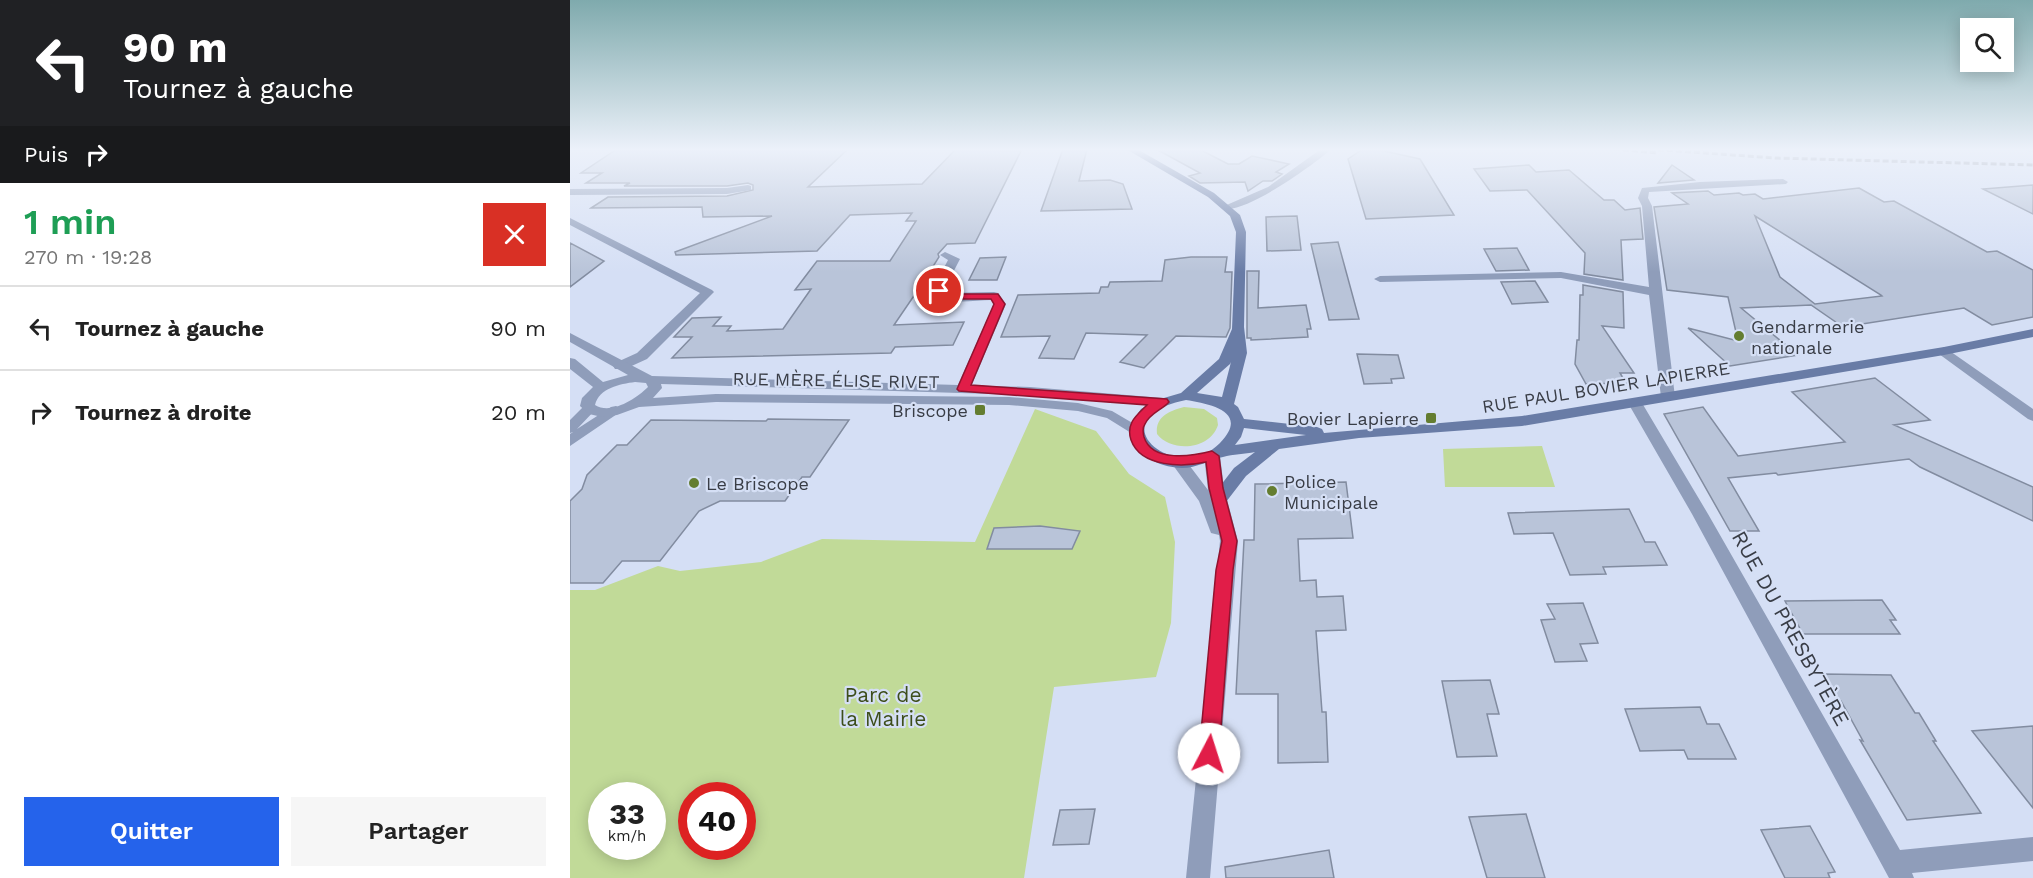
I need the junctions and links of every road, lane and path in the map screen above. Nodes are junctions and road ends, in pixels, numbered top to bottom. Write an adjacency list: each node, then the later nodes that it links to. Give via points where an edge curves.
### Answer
1 (734, 190): 5 (street)
2 (1202, 190): 6 (main road)
3 (1268, 190): 6 (street)
4 (1645, 190): 10 (street, via 1642,198 1647,206)
5 (570, 192)
6 (1227, 207): 11 (main road, via 1235,215 1240,232)
7 (570, 221): 16 (street, via 708,292 642,356)
8 (945, 255): 20 (street, RUE MÈRE ÉLISE RIVET, via 954,259 939,291 944,297 994,296 1000,304)
9 (1380, 279): 10 (street, via 1561,275)
10 (1655, 292): 22 (street)
11 (1238, 327): 21 (main road, via 1225,361); 26 (main road, via 1240,353)
12 (2033, 333): 15 (main road, RUE PAUL BOVIER LAPIERRE)
13 (570, 337): 16 (street, RUE MÈRE ÉLISE RIVET)
14 (570, 350): 16 (street, via 594,361)
15 (1944, 351): 22 (main road, RUE PAUL BOVIER LAPIERRE); 29 (street)
16 (616, 364): 18 (street, RUE MÈRE ÉLISE RIVET)
17 (572, 366): 19 (street)
18 (648, 379): 19 (street, via 623,379); 20 (street, RUE MÈRE ÉLISE RIVET); 24 (street, via 655,388)
19 (602, 387): 27 (street, via 587,402)
20 (963, 389): 23 (street, RUE MÈRE ÉLISE RIVET)
21 (1186, 396): 23 (main road); 26 (main road, via 1215,399)
22 (1668, 397): 25 (main road, RUE PAUL BOVIER LAPIERRE)
23 (1163, 402): 32 (main road, via 1144,414)
24 (637, 403): 28 (street, RUE MÈRE ÉLISE RIVET); 32 (street, RUE MÈRE ÉLISE RIVET, via 716,399 1009,400 1078,407 1112,415)
25 (1635, 403): 33 (main road, RUE PAUL BOVIER LAPIERRE, via 1522,421); 41 (street, RUE DU PRESBYTÈRE)
26 (1227, 405): 30 (main road, via 1236,413)
27 (590, 409): 28 (street); 31 (street)
28 (616, 410): 34 (street)
29 (2033, 416)
30 (1239, 423): 33 (main road); 36 (main road, via 1238,434)
31 (570, 428)
32 (1136, 431): 37 (main road, via 1138,442 1147,451)
33 (1359, 433): 35 (main road)
34 (570, 441)
35 (1273, 446): 36 (main road); 38 (main road, via 1240,472)
36 (1216, 454): 37 (main road); 38 (street, via 1216,488)
37 (1178, 461): 39 (street, via 1201,490 1215,517)
38 (1220, 498): 39 (street, via 1229,541)
39 (1224, 570): 42 (street)
40 (2033, 849): 41 (street)
41 (1898, 870)
42 (1198, 878)

